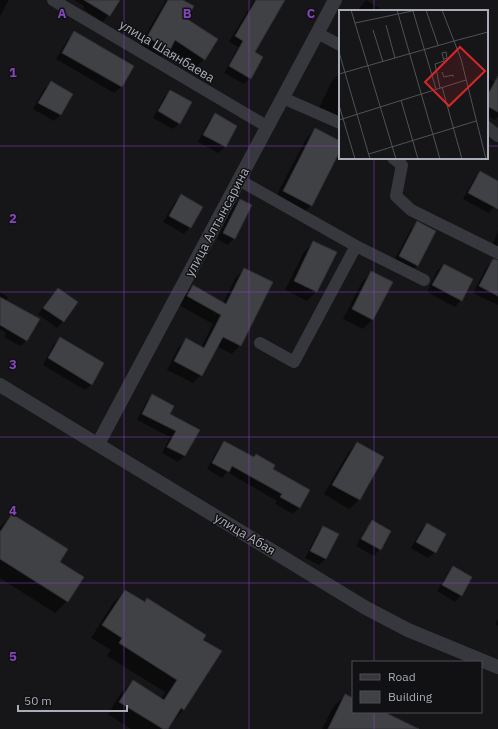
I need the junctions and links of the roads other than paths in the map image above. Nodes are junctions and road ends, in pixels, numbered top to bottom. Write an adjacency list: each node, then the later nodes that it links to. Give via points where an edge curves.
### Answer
1 (53, 0): 7 (street, улица Шаянбаева)
2 (335, 0): 3 (street, улица Алтынсарина)
3 (317, 33): 4 (street); 5 (street, улица Алтынсарина)
4 (339, 44)
5 (283, 98): 6 (street); 7 (street, улица Алтынсарина)
6 (339, 122)
7 (268, 127): 11 (street, улица Алтынсарина)
8 (488, 128): 9 (street)
9 (498, 136)
10 (394, 159): 13 (street, via 402,165 396,196 411,210)
11 (239, 180): 12 (street); 17 (street, улица Алтынсарина)
12 (356, 246): 14 (street); 15 (street, via 294,362)
13 (498, 253)
14 (424, 280)
15 (260, 343)
16 (0, 385): 17 (street, улица Абая)
17 (98, 444): 18 (street, улица Абая, via 366,608 408,630)
18 (498, 667)

